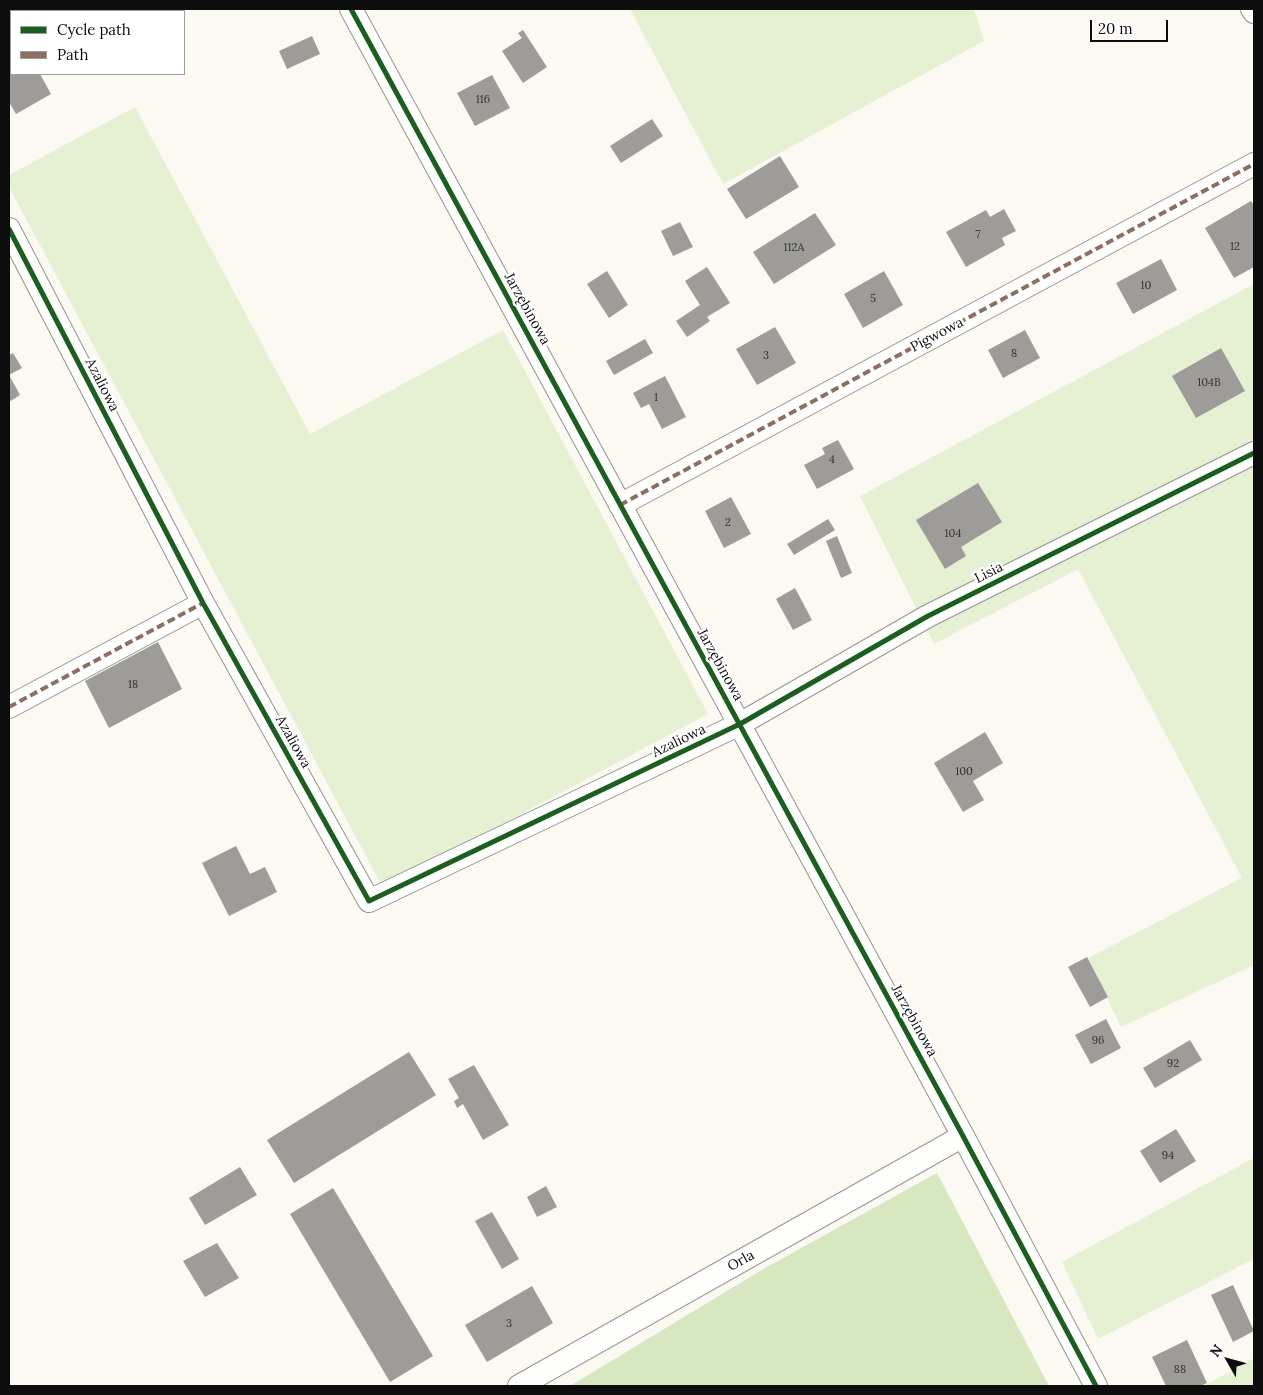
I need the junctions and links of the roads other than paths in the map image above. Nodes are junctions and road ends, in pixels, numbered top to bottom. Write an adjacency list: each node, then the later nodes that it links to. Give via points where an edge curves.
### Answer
1 (350, 9): 7 (street, Jarzębinowa)
2 (1252, 9): 3 (street)
3 (1254, 12)
4 (1254, 164): 7 (street, Pigwowa)
5 (9, 229): 8 (street, Azaliowa)
6 (1254, 453): 10 (street, Lisia, via 928,616)
7 (620, 505): 10 (street, Jarzębinowa)
8 (203, 603): 9 (street); 10 (street, Azaliowa, via 369,901)
9 (9, 707)
10 (740, 724): 11 (street, Jarzębinowa)
11 (963, 1136): 12 (street, Orla); 13 (street, Jarzębinowa)
12 (519, 1386)
13 (1096, 1386)

